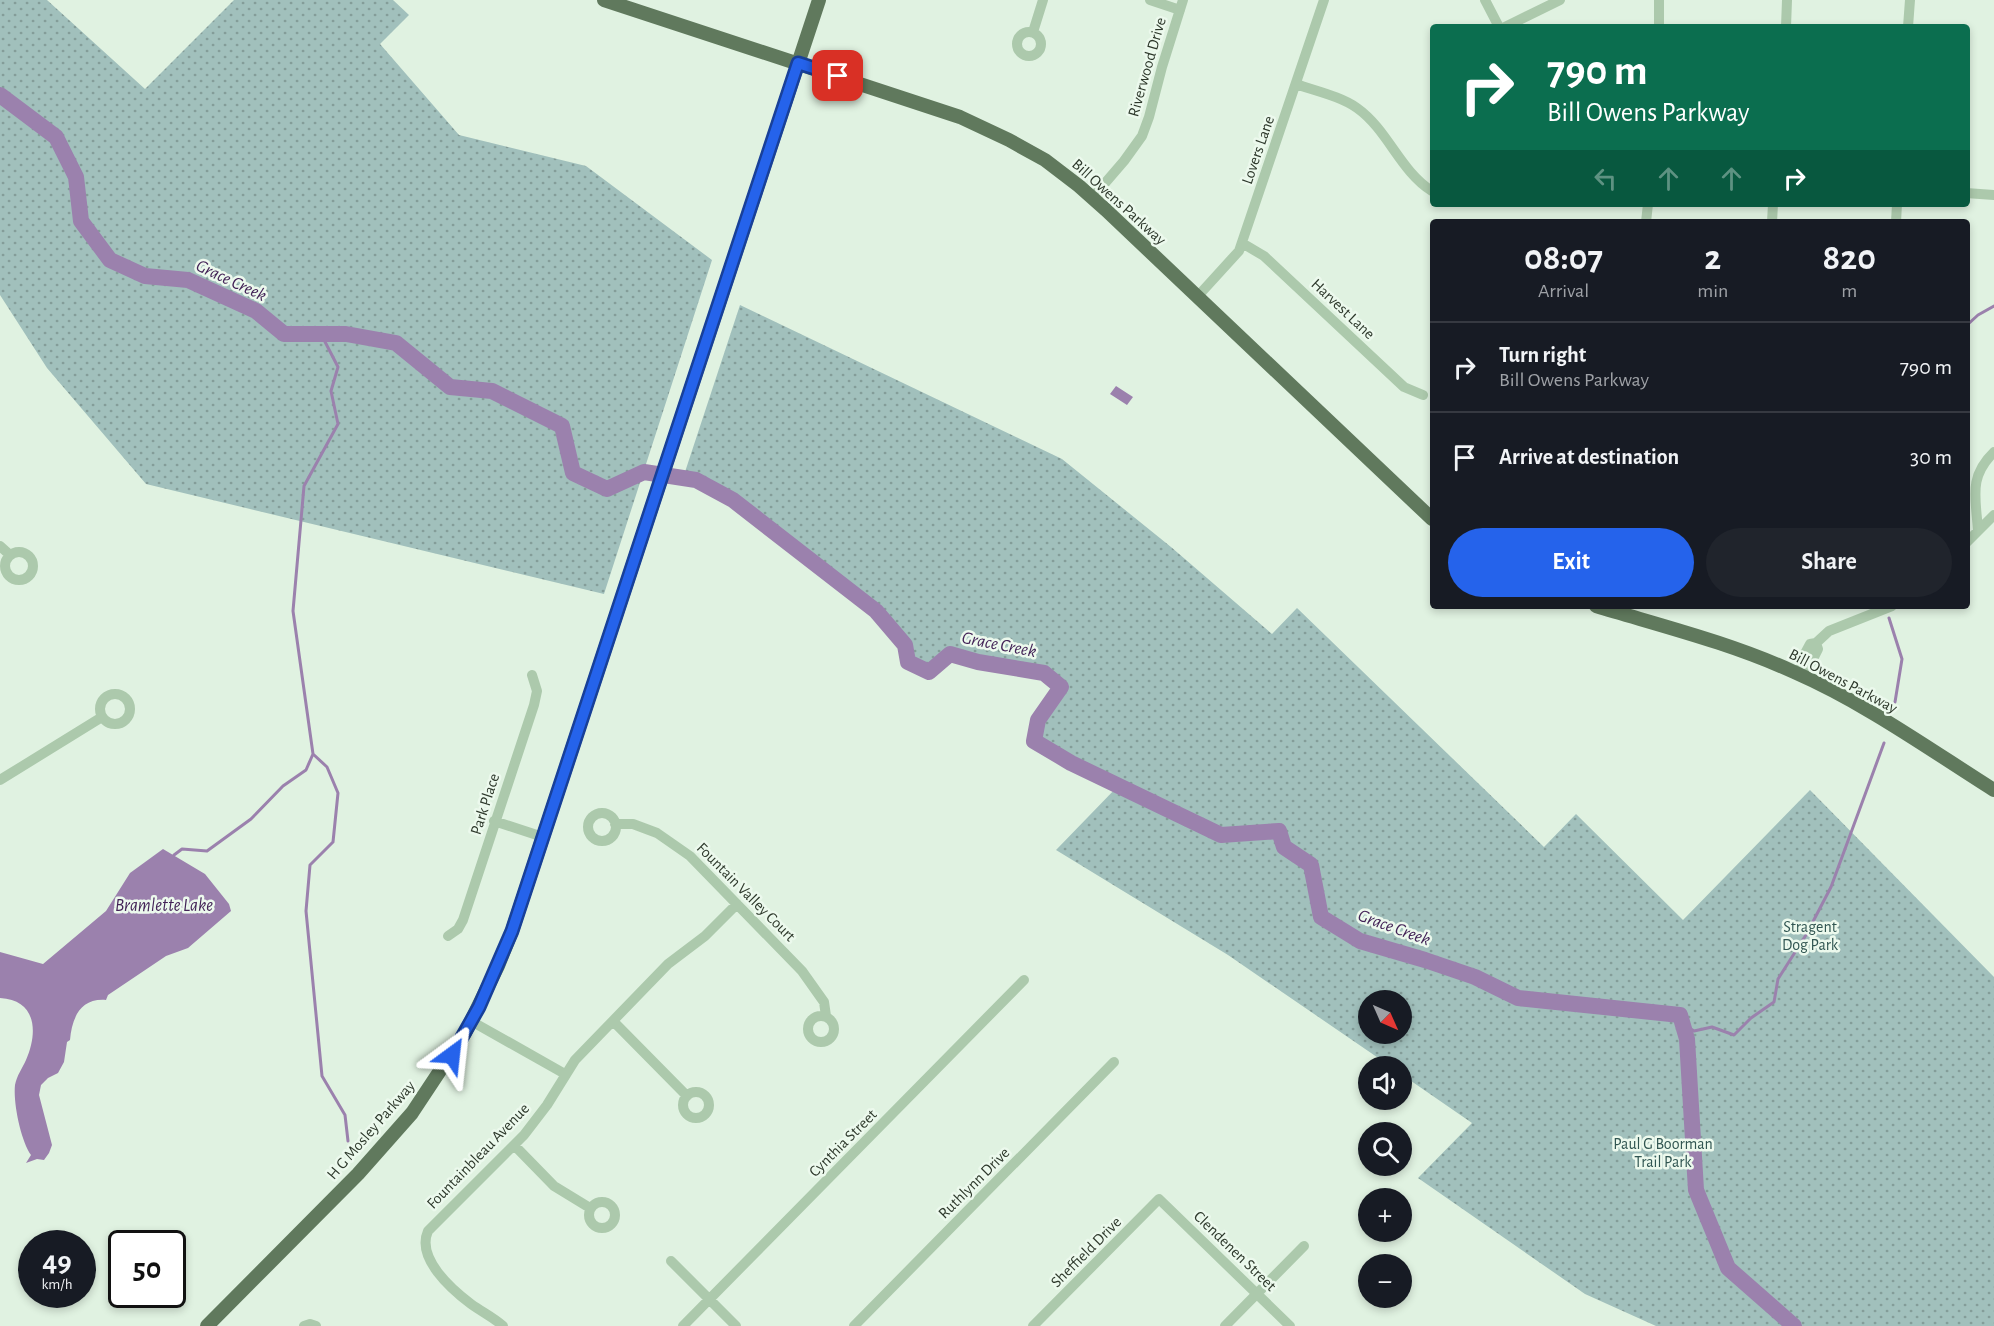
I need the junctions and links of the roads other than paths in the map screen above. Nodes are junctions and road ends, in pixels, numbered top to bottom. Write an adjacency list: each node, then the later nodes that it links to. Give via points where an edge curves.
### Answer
1 (604, 0): 18 (main road, Bill Owens Parkway)
2 (819, 0): 18 (main road, H G Mosley Parkway)
3 (1043, 0): 17 (street)
4 (1150, 0): 11 (street)
5 (1324, 0): 19 (street, Lovers Lane)
6 (1485, 0): 12 (street)
7 (1560, 0): 13 (street)
8 (1659, 0): 14 (street)
9 (1787, 0): 15 (street)
10 (1910, 0): 16 (street)
11 (1181, 5): 23 (street, Riverwood Drive, via 1142,136)
12 (1497, 24)
13 (1511, 24)
14 (1659, 24)
15 (1785, 24)
16 (1908, 24)
17 (1033, 32)
18 (798, 63): 23 (main road, Bill Owens Parkway, via 980,126 1045,160); 44 (main road, H G Mosley Parkway)
19 (1296, 84): 20 (street, via 1357,108 1413,175); 24 (street, Lovers Lane)
20 (1430, 189)
21 (1970, 193): 22 (street)
22 (1994, 195)
23 (1093, 197): 25 (main road, Bill Owens Parkway)
24 (1242, 243): 25 (street, Lovers Lane); 26 (street, Harvest Lane, via 1264,256 1404,387)
25 (1198, 296): 29 (main road, Bill Owens Parkway)
26 (1423, 395)
27 (1994, 452): 30 (street, via 1982,464 1976,478)
28 (1994, 515): 30 (street)
29 (1430, 517)
30 (1978, 531): 31 (street)
31 (1970, 539)
32 (0, 546): 33 (street)
33 (10, 555)
34 (1617, 609): 36 (main road, Bill Owens Parkway)
35 (1884, 609): 37 (street, via 1822,635 1812,661)
36 (1638, 612): 37 (main road, Bill Owens Parkway)
37 (1799, 674): 41 (main road, Bill Owens Parkway, via 1890,724)
38 (532, 675): 42 (street, Park Place, via 535,699)
39 (102, 717): 40 (street)
40 (0, 780)
41 (1994, 790)
42 (495, 821): 44 (street); 46 (street, Park Place, via 461,924)
43 (615, 824): 45 (street, Fountain Valley Court, via 633,824 668,839)
44 (543, 837): 49 (main road, H G Mosley Parkway, via 503,954)
45 (737, 904): 48 (street, Fountain Valley Court, via 802,970 824,1002); 50 (street, Fountainbleau Avenue, via 705,936 668,964)
46 (448, 936)
47 (1024, 980): 60 (street, Cynthia Street)
48 (826, 1016)
49 (471, 1021): 52 (street); 61 (main road, H G Mosley Parkway, via 452,1055 399,1129)
50 (613, 1021): 52 (street, Fountainbleau Avenue); 53 (street)
51 (1114, 1062): 67 (street, Ruthlynn Drive)
52 (566, 1074): 54 (street, Fountainbleau Avenue)
53 (687, 1096)
54 (514, 1145): 56 (street, via 546,1179); 64 (street, Fountainbleau Avenue, via 431,1227 425,1240 428,1259 456,1290)
55 (1159, 1199): 59 (street, Clendenen Street); 68 (street, Sheffield Drive)
56 (590, 1208)
57 (1304, 1246): 59 (street)
58 (671, 1261): 60 (street)
59 (1257, 1294): 69 (street); 70 (street, Clendenen Street)
60 (709, 1299): 65 (street, Cynthia Street); 66 (street)
61 (207, 1326)
62 (304, 1326): 63 (street)
63 (315, 1326)
64 (503, 1326)
65 (683, 1326)
66 (736, 1326)
67 (854, 1326)
68 (1033, 1326)
69 (1225, 1326)
70 (1290, 1326)

